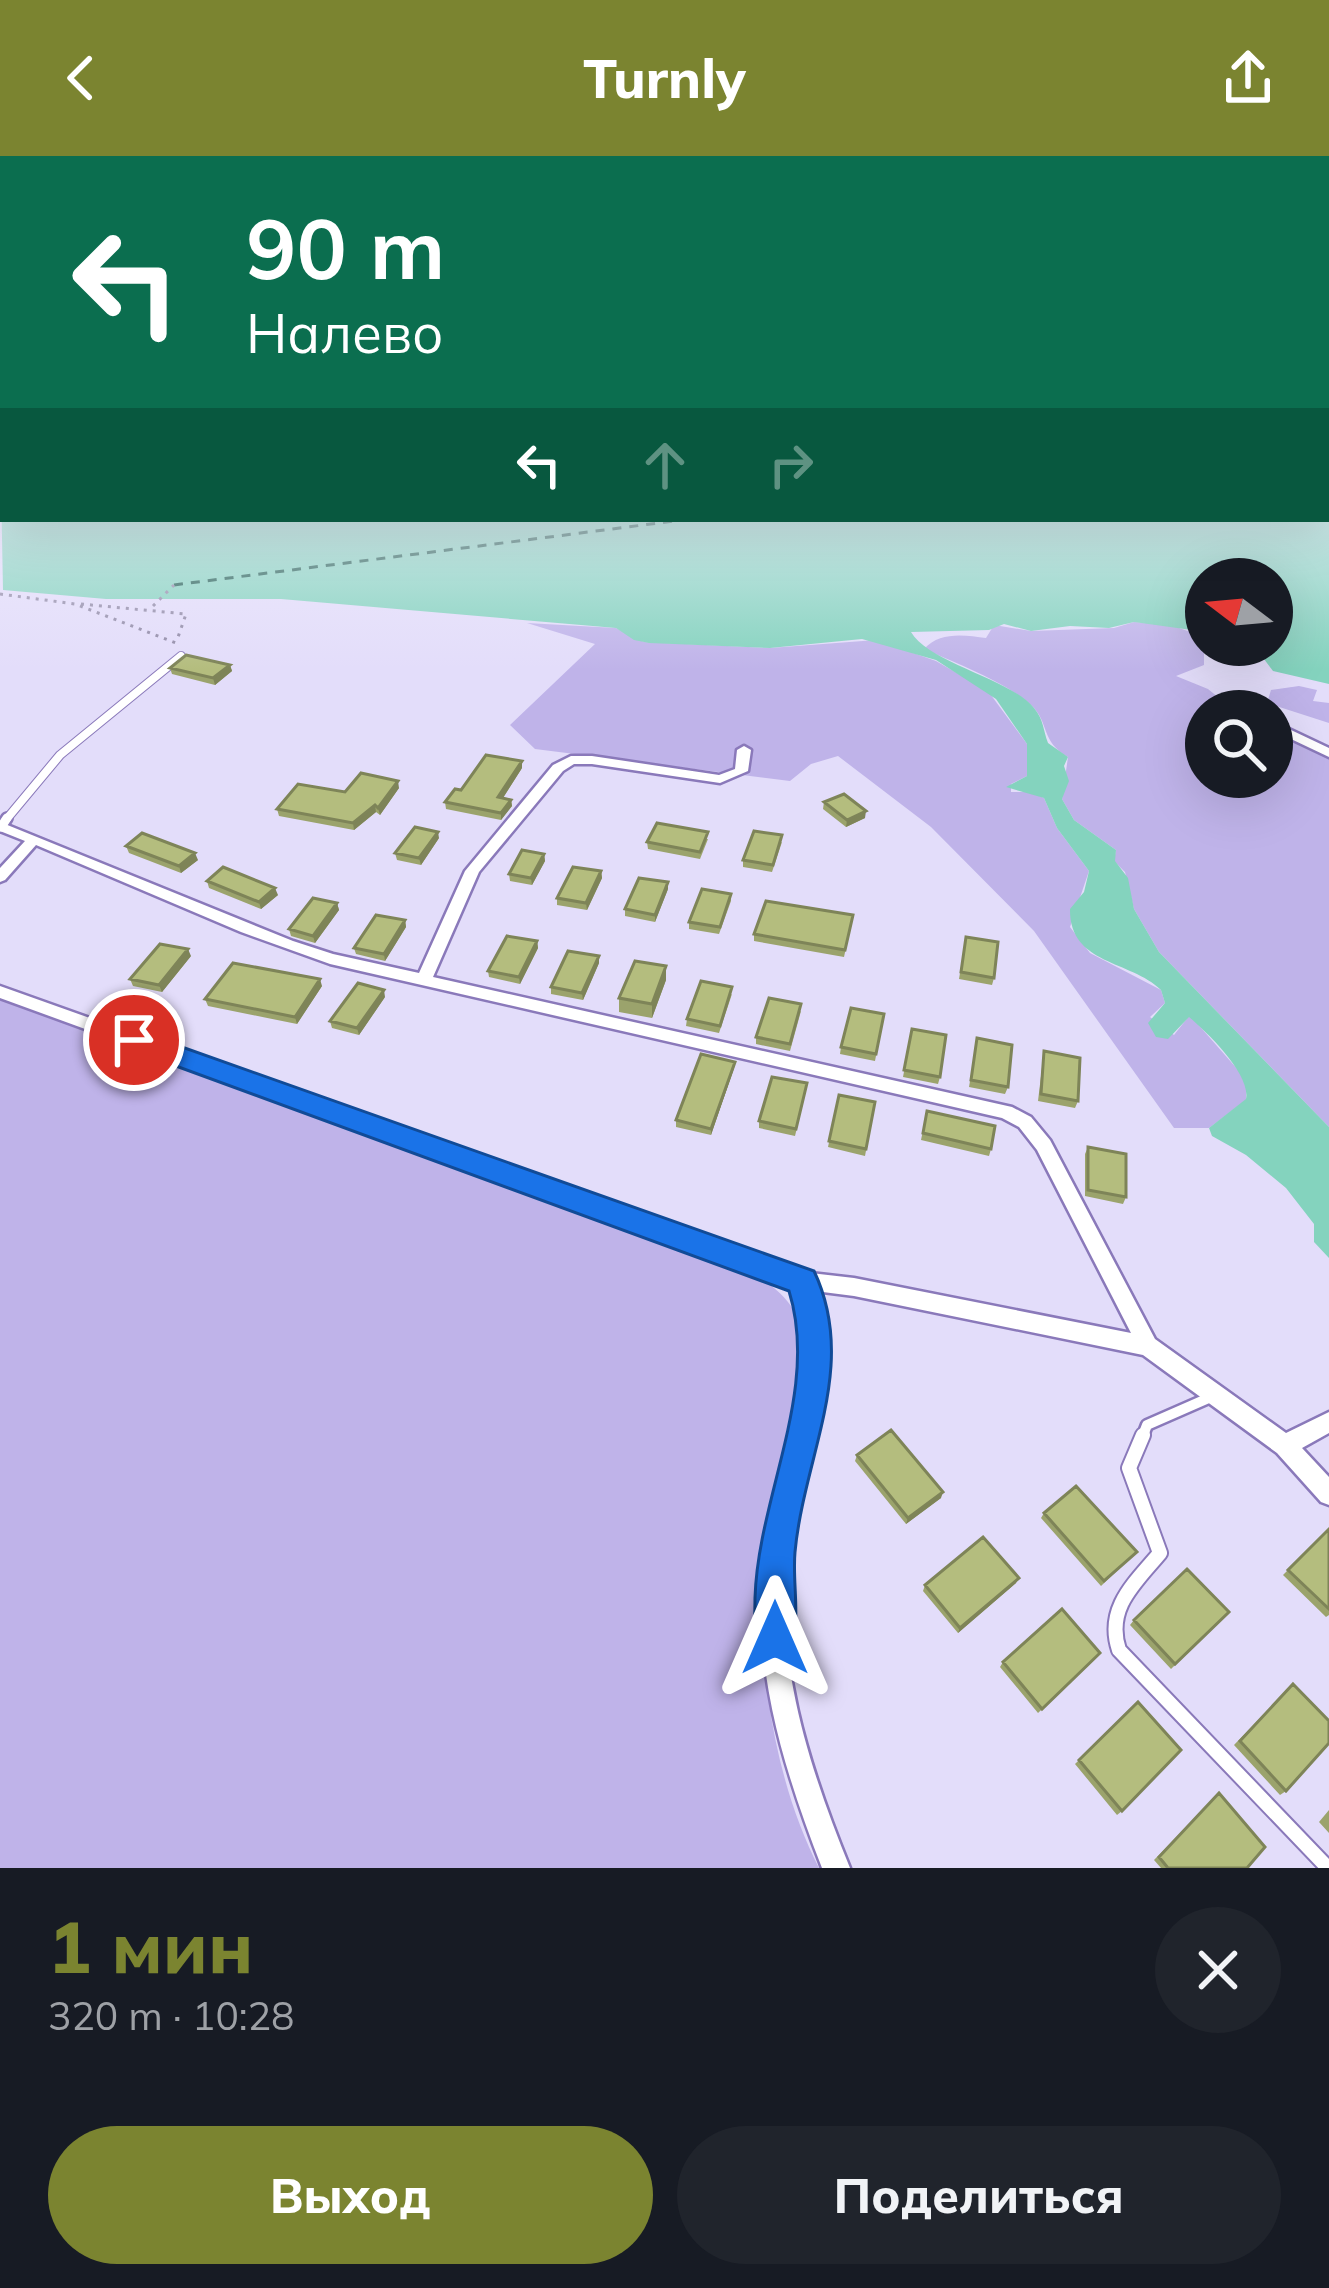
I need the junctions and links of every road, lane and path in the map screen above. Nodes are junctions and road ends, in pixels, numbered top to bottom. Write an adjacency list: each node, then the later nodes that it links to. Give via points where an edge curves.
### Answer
1 (174, 585): 4 (path)
2 (0, 594): 3 (path)
3 (75, 604): 4 (path); 5 (path)
4 (151, 607): 5 (path, via 186,614)
5 (176, 642): 6 (path)
6 (181, 656): 10 (lane, via 104,713)
7 (1293, 735): 9 (street)
8 (744, 750): 13 (street, via 741,771 720,779 592,760 558,768 472,871)
9 (1329, 753)
10 (1, 827): 11 (street)
11 (34, 839): 12 (street); 13 (street, via 274,941)
12 (0, 878)
13 (424, 980): 16 (street, via 1006,1112 1044,1145)
14 (0, 992): 15 (street)
15 (802, 1281): 16 (street); 21 (street, via 816,1348 776,1550 776,1678 789,1745)
16 (1148, 1346): 17 (street)
17 (1219, 1394): 19 (street); 22 (lane, via 1147,1425 1130,1468 1160,1552 1112,1613 1110,1633)
18 (1329, 1422): 19 (street)
19 (1285, 1445): 20 (street)
20 (1329, 1495)
21 (836, 1868)
22 (1328, 1868)

